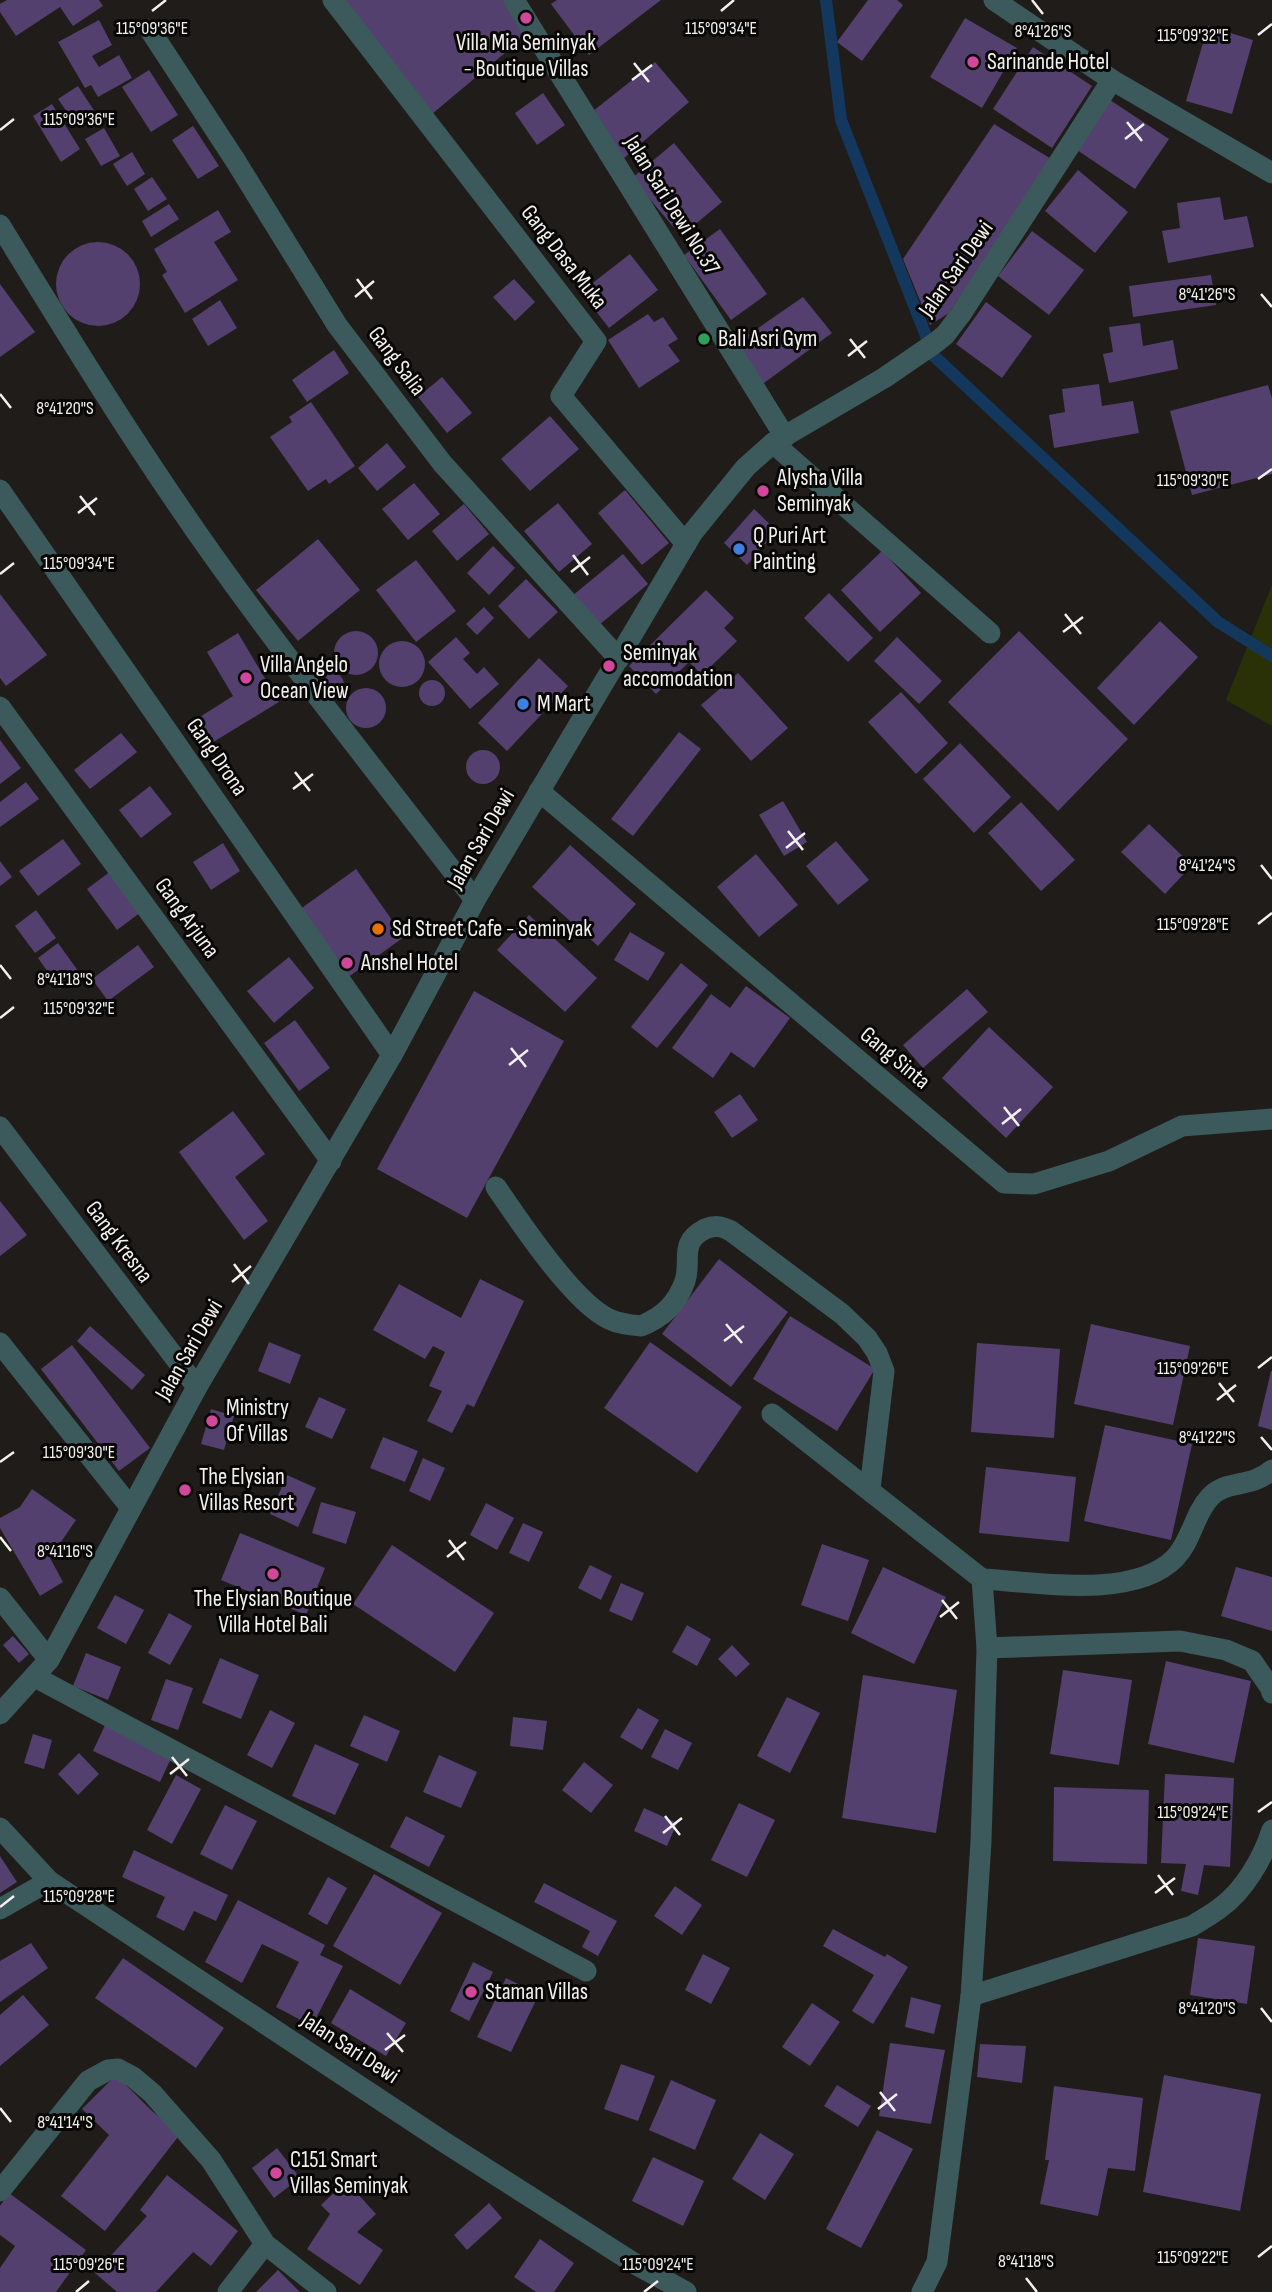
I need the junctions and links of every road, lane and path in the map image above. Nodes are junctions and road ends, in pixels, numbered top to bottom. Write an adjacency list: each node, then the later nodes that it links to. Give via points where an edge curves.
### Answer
1 (333, 0): 10 (street, Gang Dasa Muka, via 596,341 561,396)
2 (514, 0): 8 (street, Jalan Sari Dewi No.37)
3 (994, 0): 5 (street)
4 (150, 30): 12 (street, Gang Salia, via 337,325 442,463)
5 (1112, 80): 6 (street); 8 (street, Jalan Sari Dewi, via 945,335)
6 (1272, 173)
7 (0, 225): 15 (street, via 107,400 211,553)
8 (779, 440): 10 (street, Jalan Sari Dewi, via 746,467); 11 (street, Jalan Sari Dewi No.37)
9 (0, 489): 16 (street, Gang Drona)
10 (686, 544): 12 (street, Jalan Sari Dewi)
11 (990, 633)
12 (619, 659): 14 (street, Jalan Sari Dewi)
13 (0, 707): 19 (street, Gang Arjuna)
14 (539, 791): 15 (street, Jalan Sari Dewi); 17 (street, Gang Sinta, via 1003,1183 1034,1184 1110,1160 1182,1126)
15 (475, 900): 16 (street, Jalan Sari Dewi)
16 (391, 1055): 19 (street, Jalan Sari Dewi)
17 (1272, 1119)
18 (0, 1127): 22 (street, Gang Kresna)
19 (331, 1161): 22 (street, Jalan Sari Dewi)
20 (496, 1188): 25 (street, via 570,1285 610,1320 641,1326 668,1312 686,1280 692,1238 721,1226 842,1314 867,1338 884,1371)
21 (0, 1343): 26 (street)
22 (197, 1387): 26 (street, Jalan Sari Dewi)
23 (772, 1414): 25 (street)
24 (1272, 1470): 27 (street, via 1251,1483 1224,1486 1209,1498 1190,1537 1157,1572 1089,1585)
25 (870, 1489): 27 (street)
26 (131, 1508): 30 (street, Jalan Sari Dewi)
27 (982, 1579): 29 (street)
28 (0, 1598): 30 (street)
29 (987, 1648): 32 (street, via 1180,1641 1226,1650 1252,1661); 39 (street)
30 (49, 1660): 31 (street, Jalan Sari Dewi)
31 (35, 1676): 33 (street, Jalan Sari Dewi); 38 (street)
32 (1272, 1693)
33 (0, 1714)
34 (0, 1828): 36 (street, Jalan Sari Dewi)
35 (1272, 1829): 39 (street, via 1249,1877 1223,1907 1192,1926)
36 (48, 1881): 37 (street); 44 (street, Jalan Sari Dewi, via 455,2149)
37 (0, 1909)
38 (586, 1971)
39 (971, 1996): 45 (street, via 937,2262)
40 (0, 2191): 41 (street, via 88,2081 118,2069 152,2093 211,2160)
41 (265, 2244): 42 (street); 43 (street)
42 (228, 2292)
43 (327, 2292)
44 (685, 2292)
45 (922, 2292)

